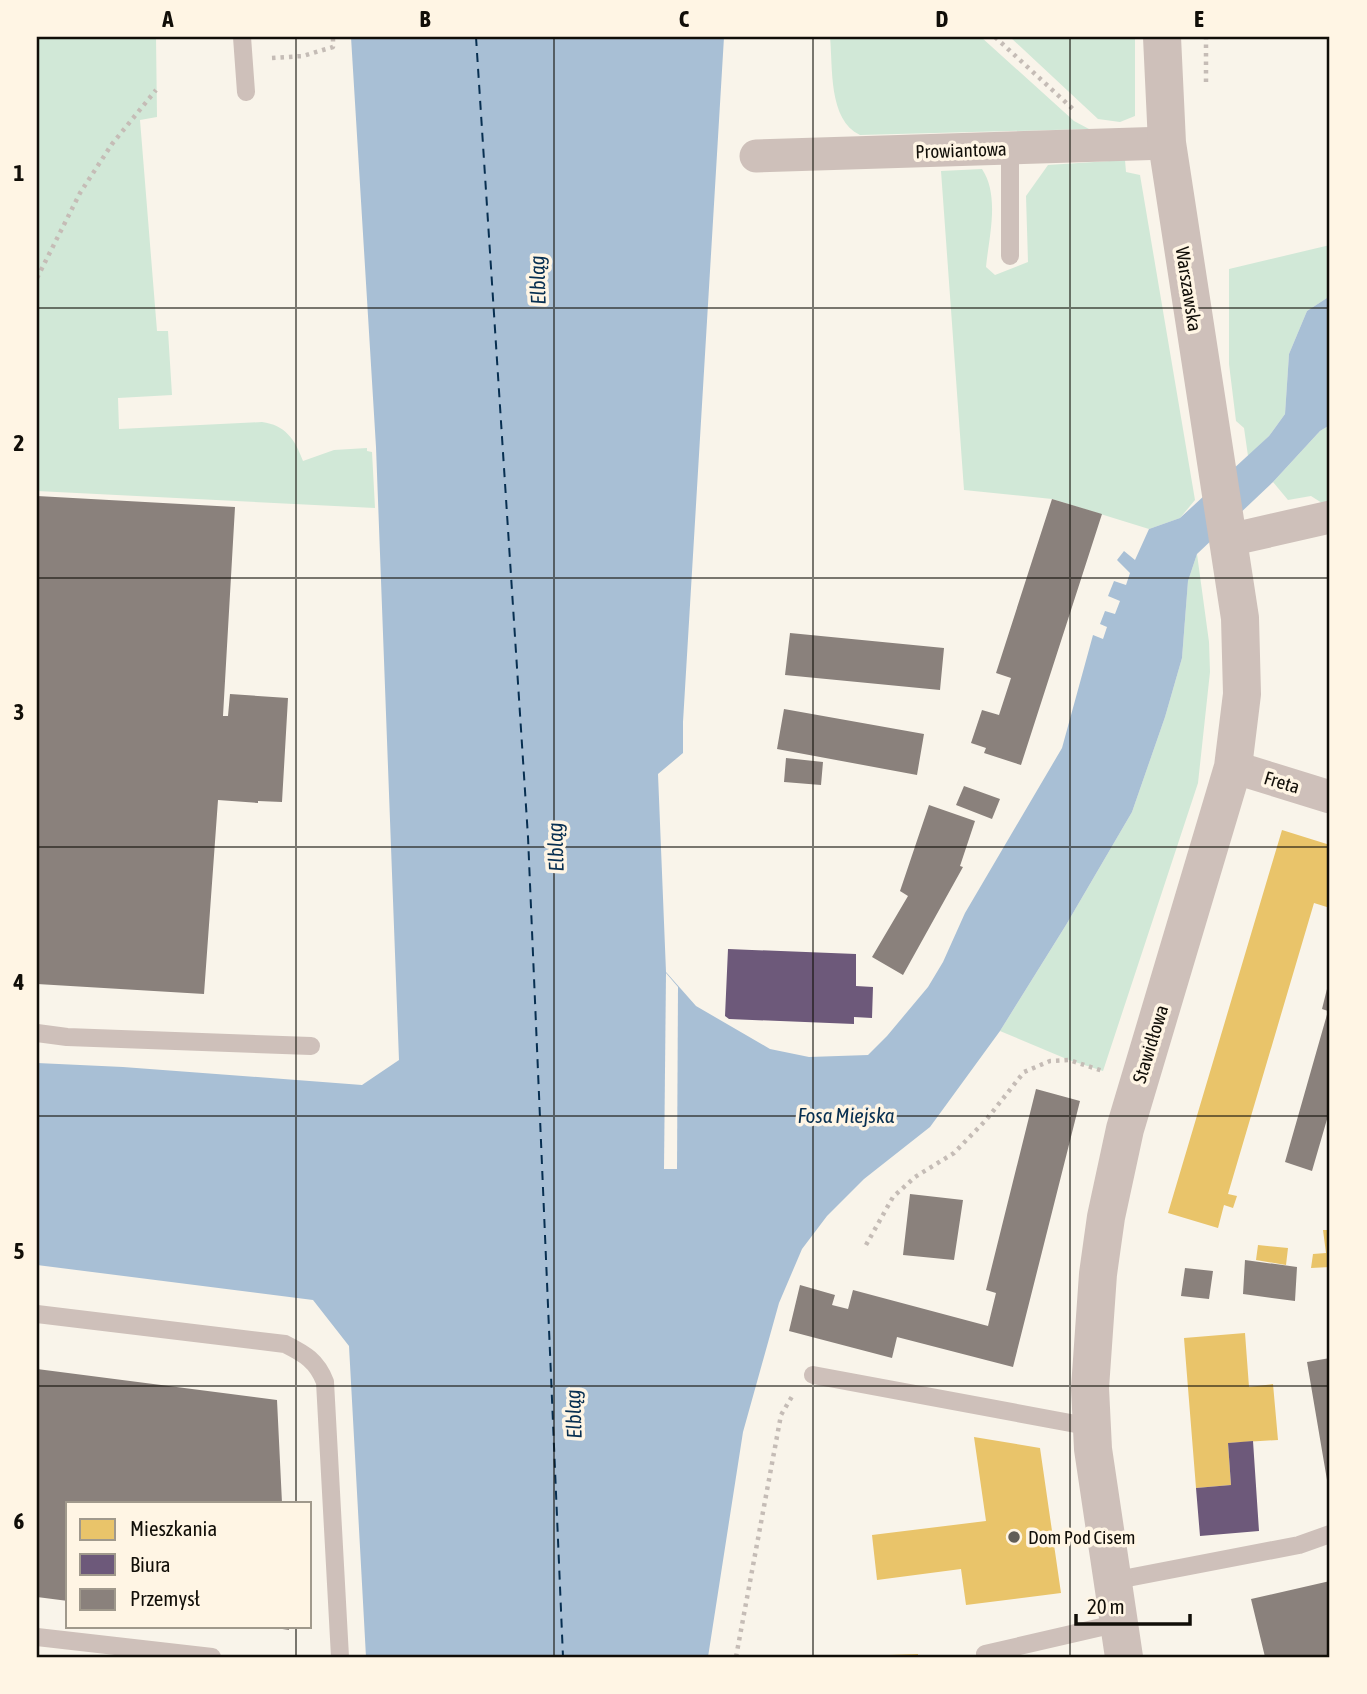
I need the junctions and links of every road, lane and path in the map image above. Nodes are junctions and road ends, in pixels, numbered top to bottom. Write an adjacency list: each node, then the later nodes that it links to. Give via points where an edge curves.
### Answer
1 (242, 37): 5 (lane)
2 (333, 37): 5 (path, via 333,47 303,56)
3 (995, 37): 8 (path)
4 (1162, 37): 9 (street, Warszawska)
5 (244, 61): 7 (lane)
6 (156, 90): 13 (path, via 80,193)
7 (246, 92)
8 (1083, 118)
9 (1167, 143): 10 (street, Prowiantowa); 15 (street, Warszawska)
10 (1010, 148): 11 (street, Prowiantowa); 12 (lane)
11 (756, 156)
12 (1010, 256)
13 (37, 278)
14 (1330, 517): 15 (street)
15 (1229, 540): 16 (street, Stawidłowa, via 1240,618 1242,694)
16 (1233, 767): 17 (street, Freta); 20 (street, Stawidłowa)
17 (1330, 797)
18 (37, 1034): 19 (lane)
19 (310, 1046)
20 (1139, 1082): 21 (path, via 1069,1060 1051,1061 1024,1072 954,1153 893,1197); 24 (street, Stawidłowa, via 1106,1217 1090,1388)
21 (866, 1245)
22 (37, 1314): 31 (lane, via 285,1344 320,1367 326,1382)
23 (813, 1375): 24 (lane); 32 (path, via 794,1392 781,1415)
24 (1092, 1427): 26 (street, Stawidłowa)
25 (1330, 1534): 26 (lane, via 1299,1545)
26 (1112, 1581): 28 (street, Stawidłowa)
27 (37, 1637): 30 (lane)
28 (1121, 1640): 29 (lane)
29 (985, 1654)
30 (212, 1657)
31 (340, 1657)
32 (736, 1657)

